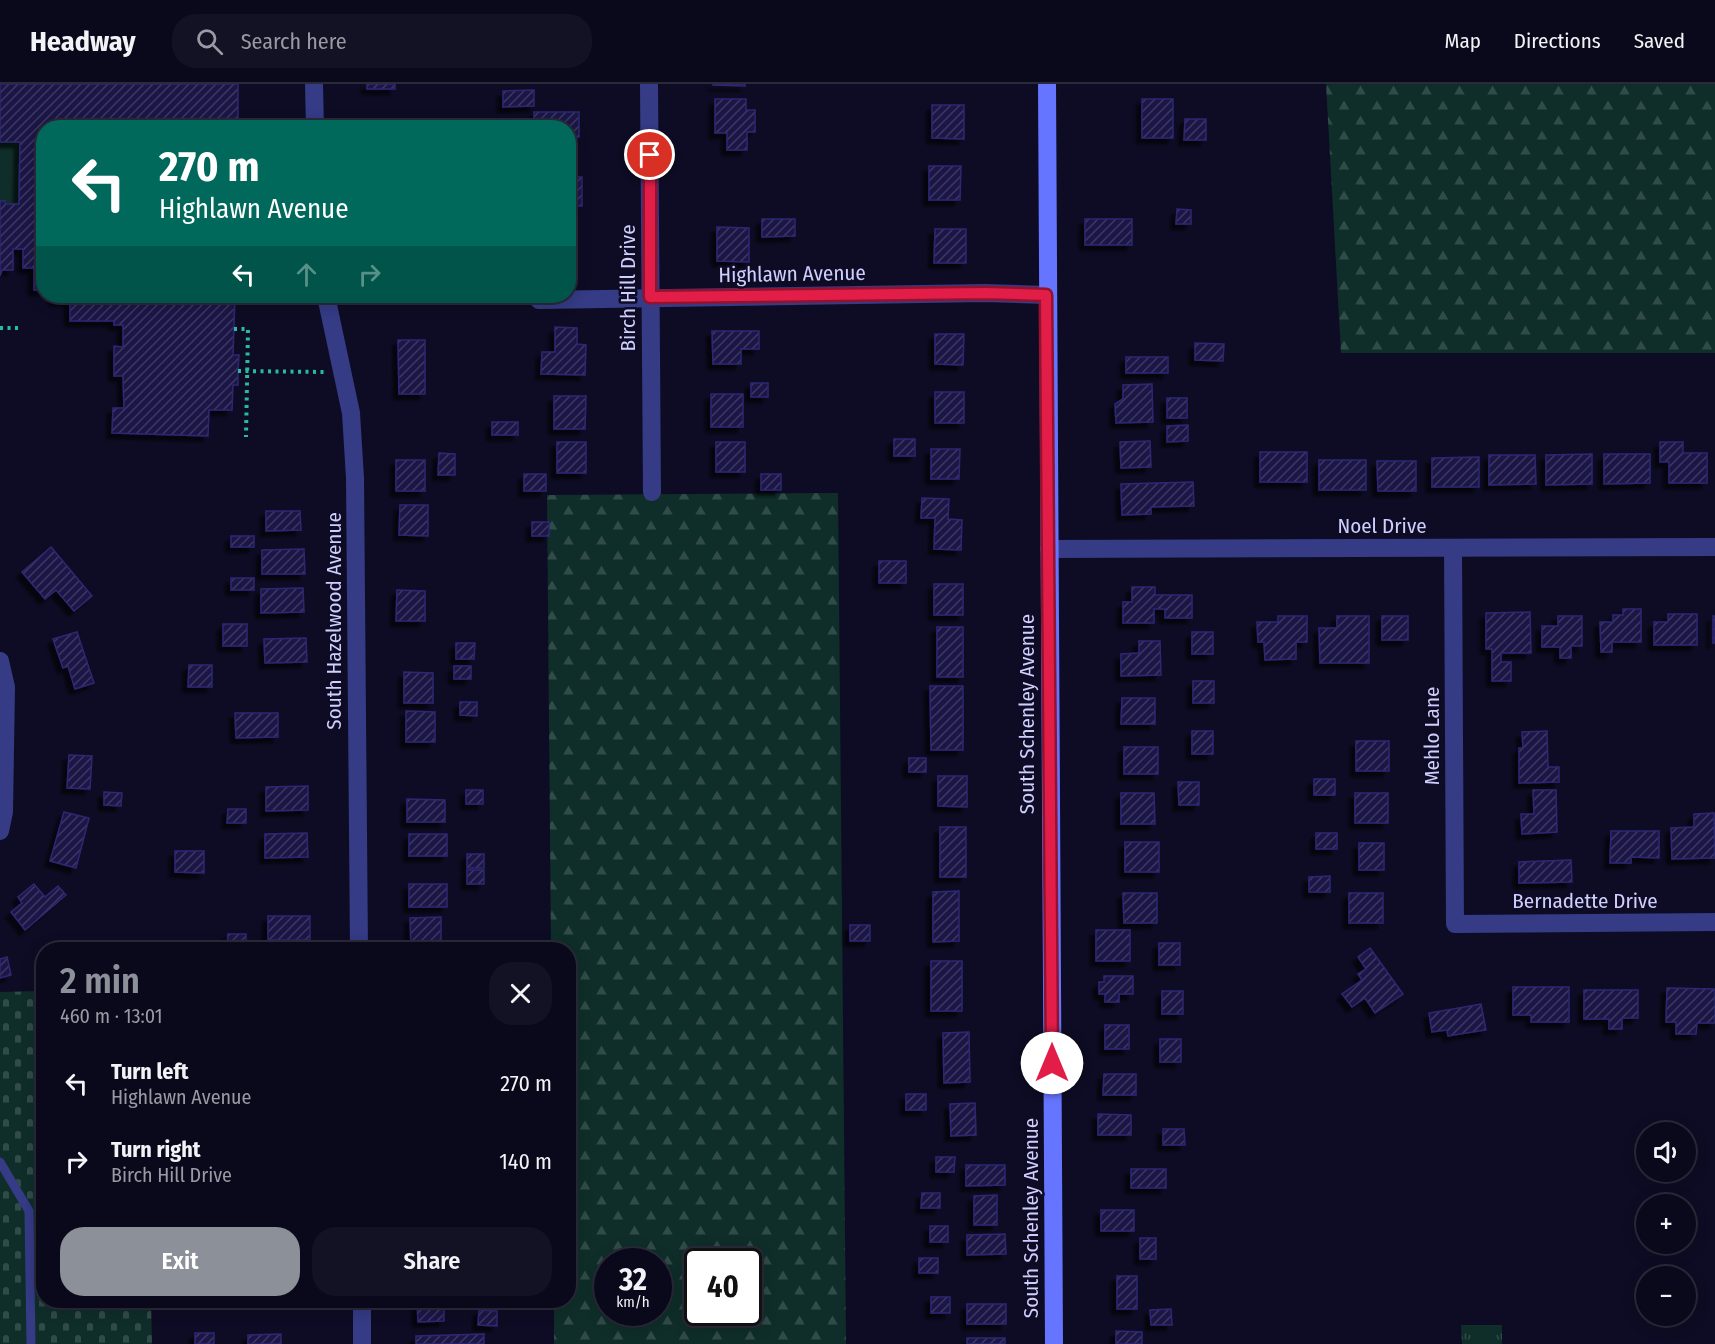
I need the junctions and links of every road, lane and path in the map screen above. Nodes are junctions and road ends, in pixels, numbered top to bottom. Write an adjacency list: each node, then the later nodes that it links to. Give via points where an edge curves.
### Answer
1 (314, 84): 4 (street)
2 (649, 84): 6 (street, Birch Hill Drive)
3 (1047, 84): 5 (street, South Schenley Avenue)
4 (315, 120)
5 (1046, 295): 6 (street, Highlawn Avenue); 19 (street, South Schenley Avenue)
6 (650, 297): 7 (street, Highlawn Avenue); 16 (street, Birch Hill Drive)
7 (576, 299)
8 (328, 303): 14 (street, South Hazelwood Avenue)
9 (0, 328): 10 (path)
10 (18, 328)
11 (234, 329): 13 (path, via 248,329)
12 (238, 371): 13 (path)
13 (247, 372): 14 (path); 15 (path)
14 (343, 372): 24 (street, South Hazelwood Avenue, via 351,413 355,478)
15 (246, 437)
16 (652, 492)
17 (1715, 547): 18 (street, Noel Drive)
18 (1453, 548): 19 (street, Noel Drive); 23 (street, Mehlo Lane)
19 (1049, 549): 29 (street, South Schenley Avenue)
20 (0, 662): 21 (street, via 6,687 4,812)
21 (0, 831)
22 (1715, 922): 23 (street, Bernadette Drive)
23 (1455, 924)
24 (359, 942)
25 (0, 1162): 27 (lane, via 29,1211)
26 (362, 1308): 28 (street)
27 (31, 1344)
28 (362, 1344)
29 (1054, 1344)

